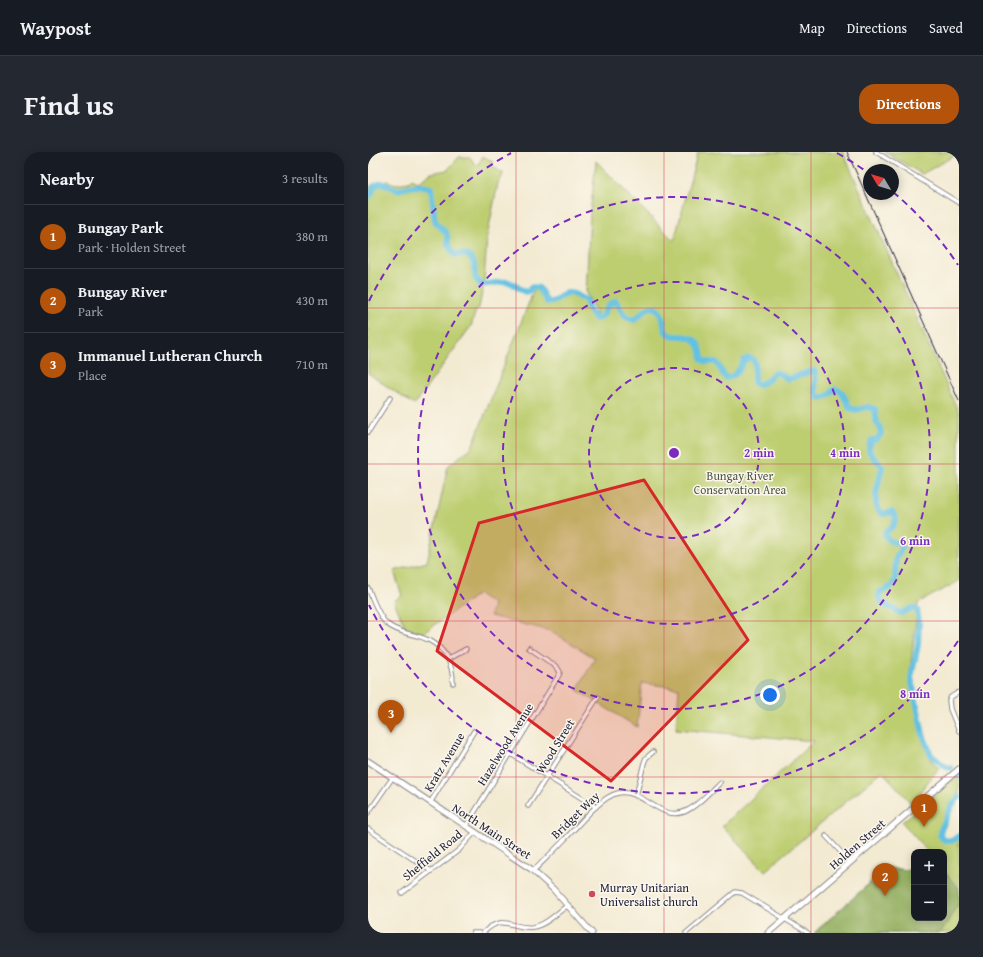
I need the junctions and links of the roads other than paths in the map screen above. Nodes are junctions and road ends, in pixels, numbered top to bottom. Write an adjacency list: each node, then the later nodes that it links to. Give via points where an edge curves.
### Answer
1 (876, 152): 2 (street)
2 (959, 203)
3 (390, 398): 4 (street)
4 (368, 432)
5 (368, 588): 8 (street, via 386,623 434,642)
6 (529, 648): 15 (street, Hazelwood Avenue, via 555,665 560,672)
7 (466, 649): 8 (street)
8 (448, 658): 9 (street)
9 (453, 682)
10 (959, 692): 13 (street, via 948,700)
11 (598, 697): 18 (street, Wood Street)
12 (474, 731): 22 (street, Kratz Avenue)
13 (959, 731)
14 (653, 752): 21 (street, via 644,763)
15 (511, 754): 18 (street); 26 (street, Hazelwood Avenue)
16 (368, 761): 19 (main road, North Main Street)
17 (959, 769): 30 (main road, Holden Street)
18 (547, 776): 23 (street, Wood Street); 24 (street)
19 (393, 777): 22 (main road, North Main Street); 25 (street)
20 (720, 782): 21 (street, Bridget Way, via 690,810 678,814 663,812)
21 (636, 796): 24 (street, Bridget Way, via 617,794)
22 (430, 803): 26 (main road, North Main Street)
23 (528, 806)
24 (596, 807): 32 (street, Bridget Way)
25 (368, 813)
26 (466, 826): 28 (main road, North Main Street)
27 (368, 829): 31 (street)
28 (475, 832): 31 (street, Sheffield Road, via 459,850); 32 (main road, North Main Street)
29 (826, 836): 30 (street)
30 (850, 862): 35 (main road, Holden Street)
31 (431, 870): 33 (street, Sheffield Road)
32 (533, 871): 34 (main road, North Main Street)
33 (402, 893)
34 (568, 905): 38 (street, via 535,927 500,923); 39 (main road, North Main Street)
35 (785, 919): 40 (street, via 742,893 735,892); 41 (main road, Holden Street); 42 (street)
36 (473, 933): 37 (street)
37 (479, 933)
38 (483, 933)
39 (592, 933)
40 (686, 933)
41 (768, 933)
42 (808, 933)

